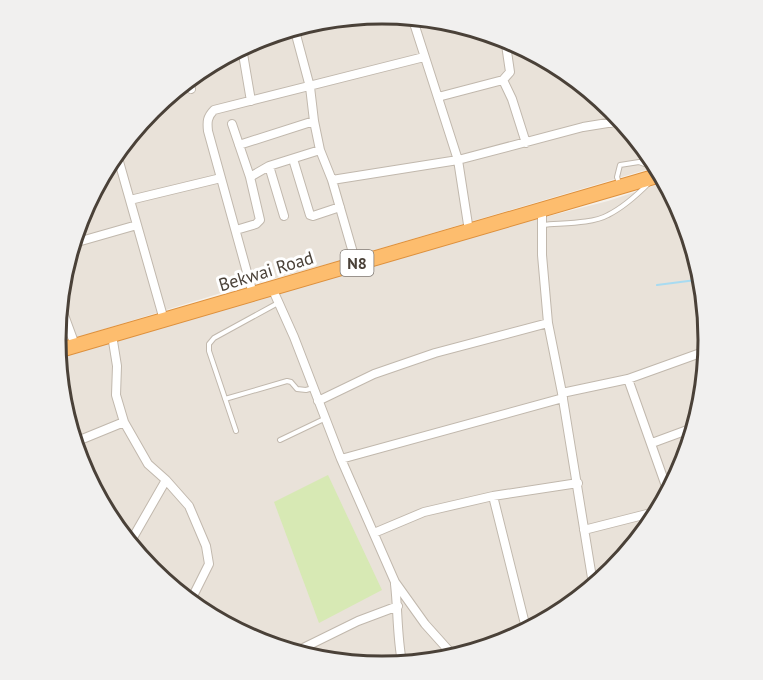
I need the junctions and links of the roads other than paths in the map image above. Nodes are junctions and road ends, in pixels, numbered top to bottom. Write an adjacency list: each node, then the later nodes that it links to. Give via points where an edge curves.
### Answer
1 (415, 26): 5 (street)
2 (296, 36): 7 (street)
3 (507, 50): 6 (street, via 510,72)
4 (244, 56): 9 (street)
5 (424, 57): 7 (street); 8 (street)
6 (503, 80): 8 (street); 13 (street)
7 (310, 87): 9 (street); 10 (street)
8 (438, 97): 17 (street)
9 (252, 101): 24 (street, via 214,110 209,115 208,131)
10 (314, 121): 14 (street); 15 (street)
11 (610, 123): 13 (street)
12 (232, 124): 14 (street)
13 (526, 143): 17 (street)
14 (239, 145): 23 (street)
15 (320, 150): 16 (street); 25 (street)
16 (293, 159): 19 (street); 28 (street, via 310,215)
17 (458, 160): 25 (street); 34 (street)
18 (120, 163): 27 (street)
19 (269, 166): 23 (street); 30 (street)
20 (646, 167): 26 (lane, via 639,162 620,165 617,177)
21 (650, 175): 26 (highway, Bekwai Road / N8)
22 (651, 176): 32 (lane, via 633,198 608,215)
23 (250, 177): 33 (street, via 260,220)
24 (221, 178): 27 (street); 33 (street)
25 (332, 180): 28 (street)
26 (621, 187): 29 (highway, Bekwai Road / N8)
27 (130, 200): 31 (street)
28 (340, 207): 36 (street)
29 (542, 209): 32 (street); 34 (highway, Bekwai Road / N8)
30 (284, 216)
31 (137, 225): 35 (street); 41 (street)
32 (542, 225): 42 (street)
33 (236, 230): 38 (street)
34 (469, 231): 36 (highway, Bekwai Road / N8)
35 (81, 241)
36 (356, 263): 37 (highway, Bekwai Road / N8)
37 (272, 288): 38 (highway, Bekwai Road / N8); 39 (street)
38 (253, 294): 41 (highway, Bekwai Road / N8)
39 (279, 302): 48 (street); 50 (lane, via 209,344)
40 (66, 319): 44 (street)
41 (164, 320): 43 (highway, Bekwai Road / N8)
42 (548, 323): 49 (street); 51 (street, via 414,360)
43 (112, 335): 44 (highway, Bekwai Road / N8); 53 (street, via 116,395)
44 (75, 345): 45 (highway, Bekwai Road / N8)
45 (66, 348)
46 (697, 354): 47 (street)
47 (628, 379): 49 (street); 58 (street)
48 (313, 388): 50 (lane, via 297,389 287,381); 51 (street)
49 (563, 395): 59 (street); 62 (street)
50 (225, 399): 54 (lane)
51 (318, 401): 52 (street)
52 (325, 419): 57 (lane); 59 (street)
53 (124, 422): 56 (street); 60 (street, via 148,464)
54 (236, 431)
55 (684, 431): 58 (street)
56 (81, 439)
57 (279, 440)
58 (652, 443): 61 (street)
59 (341, 459): 66 (street)
60 (166, 480): 67 (street); 70 (street, via 192,511 209,557)
61 (664, 481)
62 (578, 483): 63 (street); 65 (street)
63 (493, 496): 66 (street, via 424,512); 72 (street)
64 (645, 515): 65 (street)
65 (584, 530): 68 (street)
66 (374, 533): 69 (street)
67 (133, 535)
68 (592, 576)
69 (395, 582): 71 (street); 74 (street)
70 (194, 594)
71 (398, 606): 73 (street); 75 (street)
72 (524, 621)
73 (306, 647)
74 (447, 649)
75 (401, 655)

